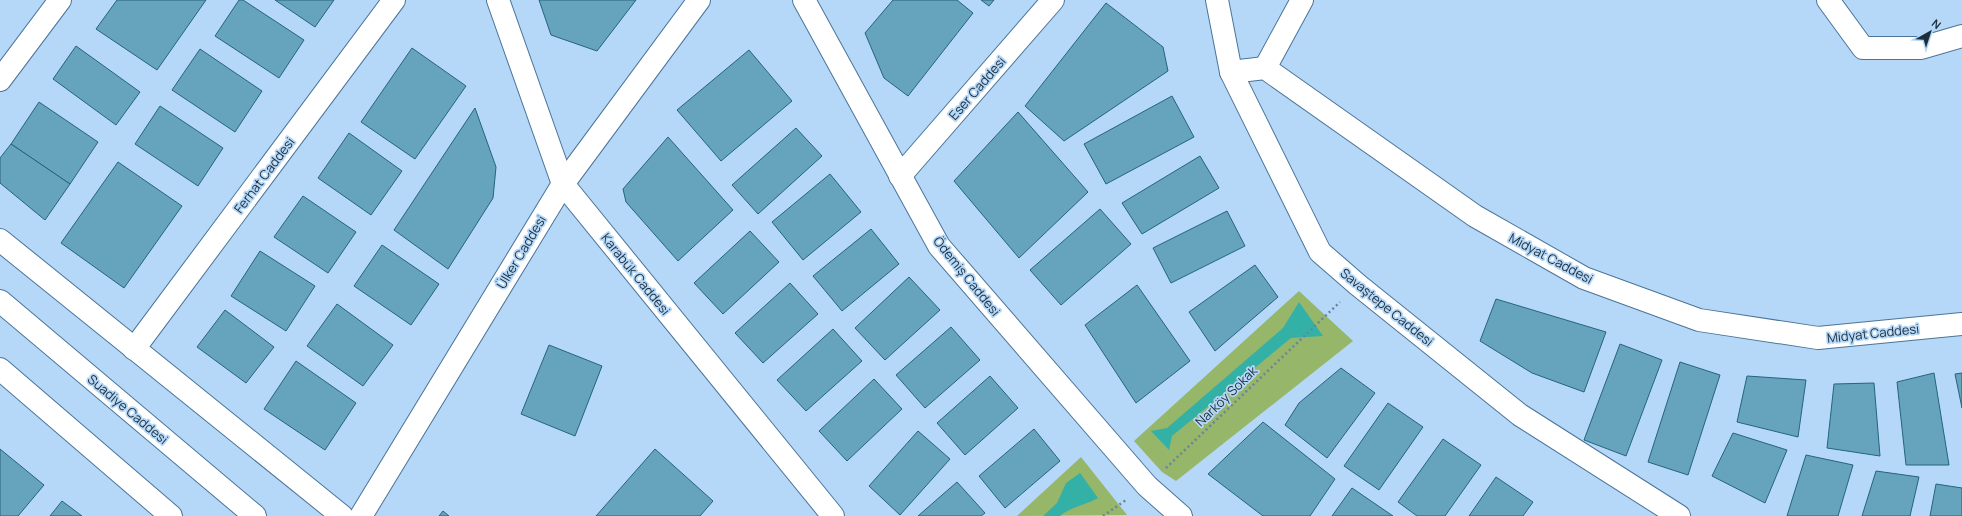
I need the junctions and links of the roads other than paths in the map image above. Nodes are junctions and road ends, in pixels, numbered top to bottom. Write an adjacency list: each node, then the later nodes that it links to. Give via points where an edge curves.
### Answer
1 (60, 0): 13 (street)
2 (394, 0): 19 (street, Ferhat Caddesi)
3 (498, 0): 15 (street, Karabük Caddesi)
4 (699, 0): 15 (street, Ülker Caddesi)
5 (804, 0): 14 (street, Ödemiş Caddesi)
6 (1053, 0): 14 (street, Eser Caddesi)
7 (1217, 0): 12 (street, Savaştepe Caddesi)
8 (1302, 0): 11 (street)
9 (1828, 0): 10 (street, via 1863,48 1921,48)
10 (1962, 36)
11 (1265, 68): 12 (street); 18 (street, Midyat Caddesi, via 1475,216 1584,278 1692,318 1818,338)
12 (1231, 72): 27 (street, Savaştepe Caddesi, via 1320,252 1520,415)
13 (0, 80)
14 (900, 176): 26 (street, Ödemiş Caddesi, via 939,246 1146,486)
15 (563, 184): 24 (street, Ülker Caddesi); 25 (street, Karabük Caddesi)
16 (0, 240): 19 (street)
17 (0, 302): 22 (street, Suadiye Caddesi)
18 (1962, 324)
19 (134, 349): 23 (street)
20 (0, 369): 21 (street)
21 (171, 516)
22 (255, 516)
23 (342, 516)
24 (361, 516)
25 (833, 516)
26 (1181, 516)
27 (1679, 516)

